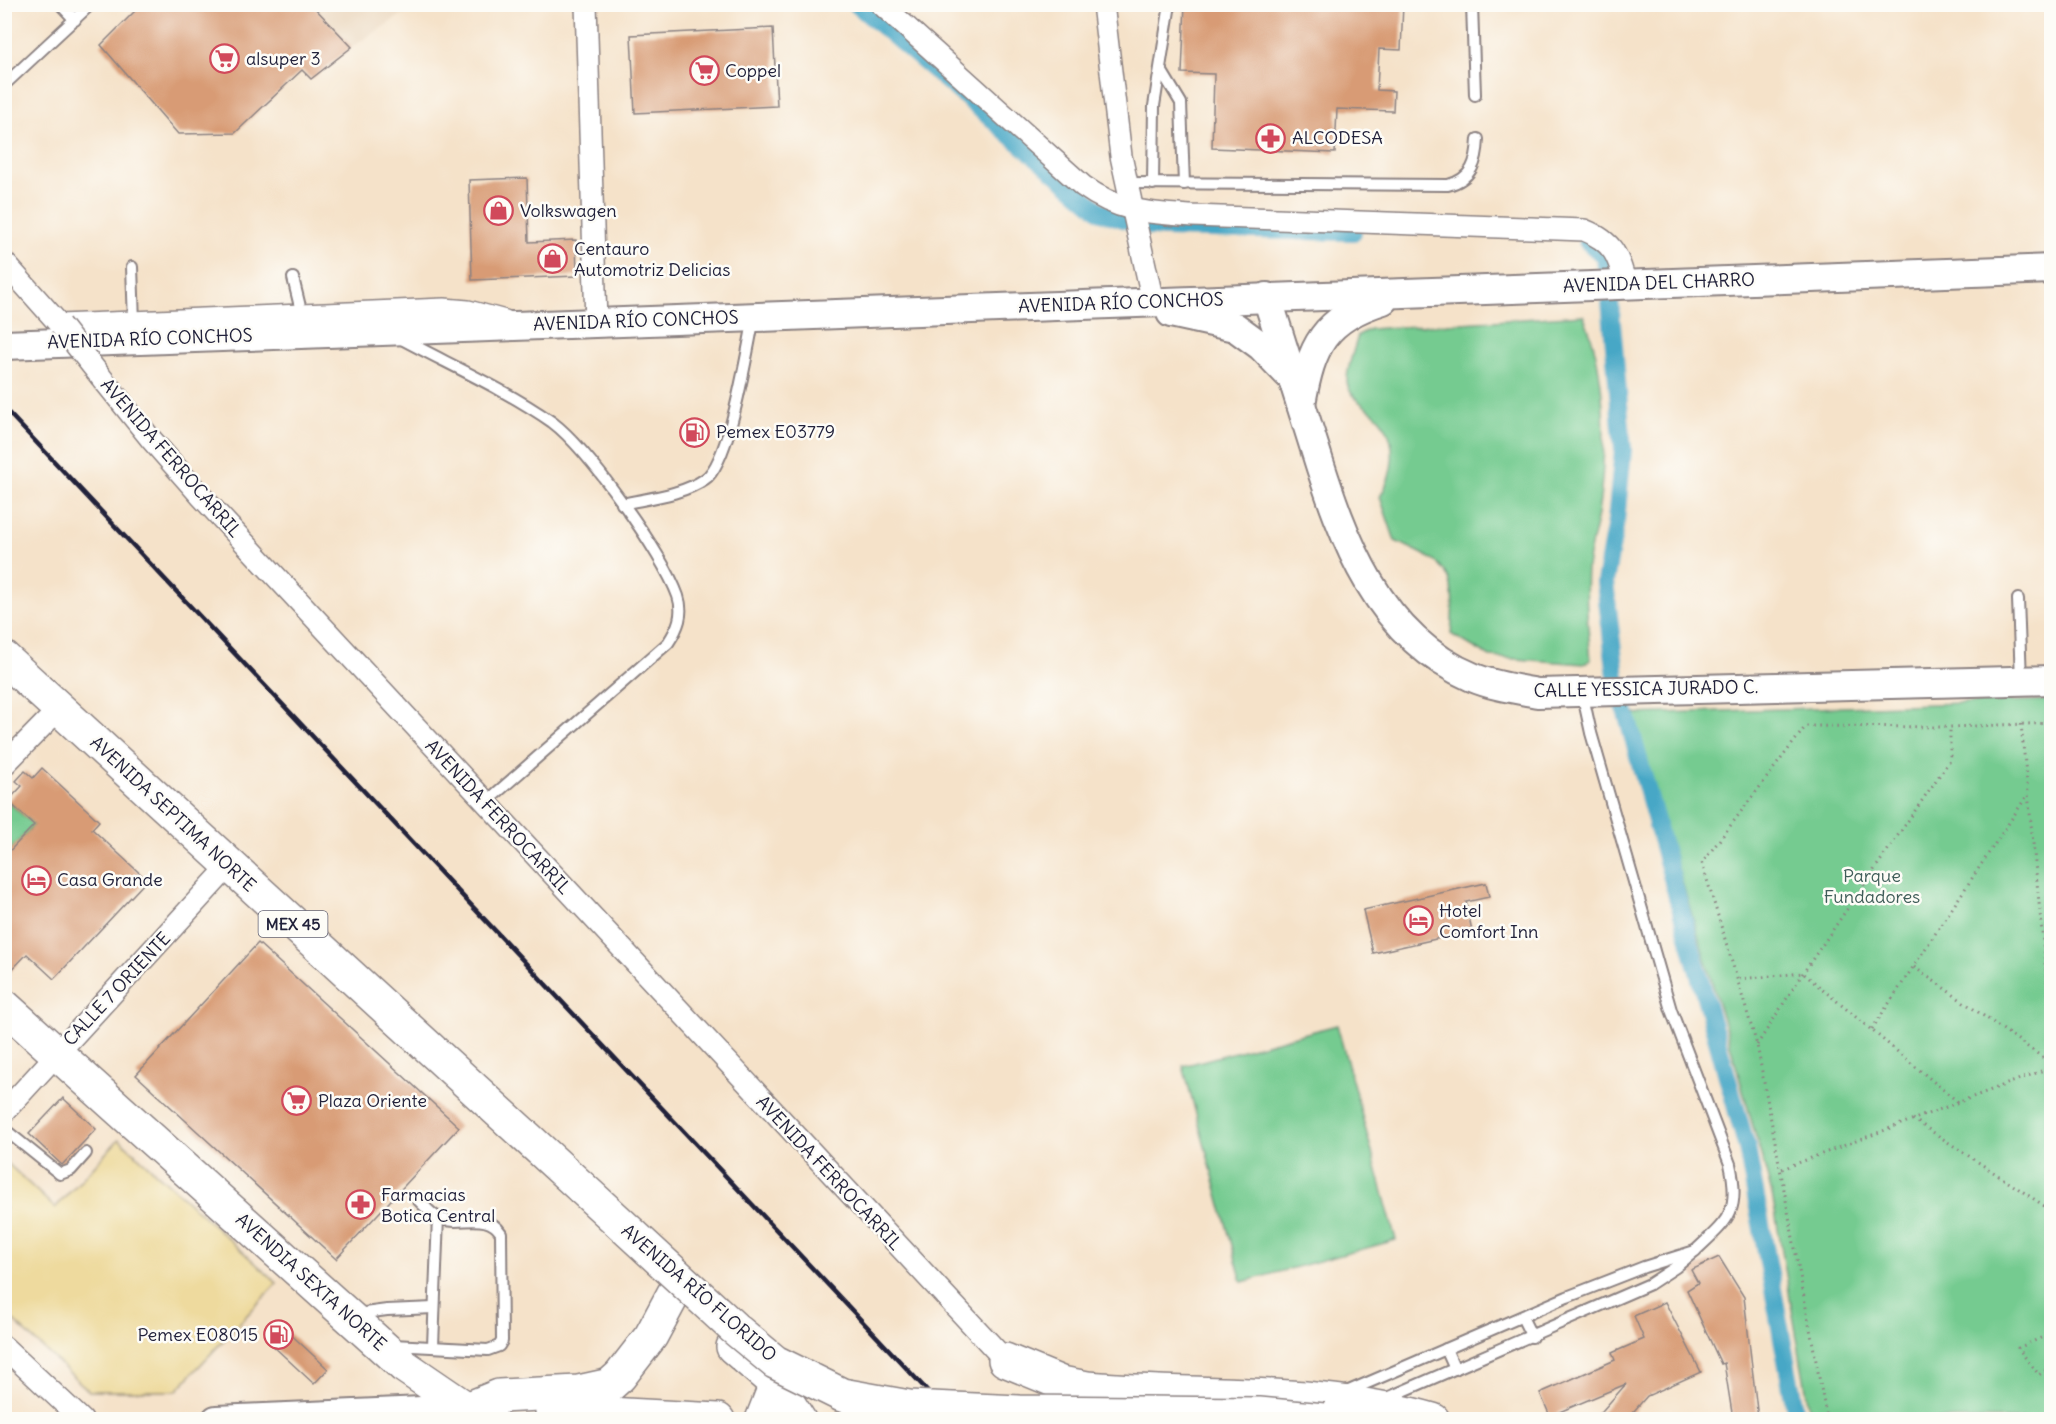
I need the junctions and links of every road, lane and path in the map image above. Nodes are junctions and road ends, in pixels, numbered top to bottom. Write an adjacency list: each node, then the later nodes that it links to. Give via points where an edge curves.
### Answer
1 (60, 4): 8 (lane)
2 (91, 4): 8 (lane)
3 (586, 4): 28 (street)
4 (881, 4): 16 (street, via 1083,186)
5 (1103, 4): 13 (street)
6 (1170, 4): 9 (lane)
7 (1472, 4): 11 (lane)
8 (75, 20): 10 (lane)
9 (1161, 70): 14 (lane, via 1153,123); 15 (lane, via 1181,103)
10 (4, 85)
11 (1475, 94)
12 (1478, 139): 15 (lane, via 1475,164 1468,176 1448,185)
13 (1125, 183): 14 (lane); 16 (street)
14 (1153, 184): 15 (lane)
15 (1184, 184)
16 (1133, 218): 21 (street, via 1192,216 1584,230 1607,241); 24 (street)
17 (4, 262): 29 (street, AVENIDA FERROCARRIL)
18 (132, 267): 27 (lane)
19 (2052, 269): 21 (main road, AVENIDA DEL CHARRO)
20 (293, 278): 25 (lane)
21 (1626, 285): 22 (main road, AVENIDA DEL CHARRO)
22 (1405, 293): 23 (main road, AVENIDA DEL CHARRO); 34 (main road, via 1365,306 1328,329 1312,356)
23 (1267, 297): 24 (main road, AVENIDA RÍO CONCHOS); 33 (main road, CALLE YESSICA JURADO C.)
24 (1140, 302): 26 (main road, AVENIDA RÍO CONCHOS); 33 (main road, via 1235,327 1261,346)
25 (303, 315): 27 (street); 30 (street, via 444,309 468,311)
26 (755, 317): 28 (main road, AVENIDA RÍO CONCHOS); 35 (lane, via 730,424 714,470 708,478 684,490)
27 (134, 322): 29 (street)
28 (596, 322): 30 (main road, AVENIDA RÍO CONCHOS)
29 (60, 325): 47 (street, AVENIDA FERROCARRIL, bridge, via 201,496)
30 (518, 326): 31 (main road, AVENIDA RÍO CONCHOS)
31 (385, 330): 32 (main road, AVENIDA RÍO CONCHOS); 35 (lane, via 554,424 573,441)
32 (4, 345)
33 (1293, 379): 34 (main road, CALLE YESSICA JURADO C.)
34 (1301, 406): 40 (main road, CALLE YESSICA JURADO C., via 1353,556 1371,590 1395,619 1445,663 1472,678 1538,693)
35 (622, 504): 47 (lane, via 678,596 679,626 668,643)
36 (2018, 599): 39 (lane)
37 (4, 658): 41 (main road, AVENIDA SEPTIMA NORTE / MEX 45)
38 (2052, 680): 39 (main road, CALLE YESSICA JURADO C.)
39 (2021, 681): 40 (main road, CALLE YESSICA JURADO C.)
40 (1606, 691): 68 (lane, via 1591,733 1671,1010 1735,1186 1734,1204 1724,1224)
41 (59, 709): 45 (street); 48 (main road, AVENIDA SEPTIMA NORTE / MEX 45)
42 (2052, 723): 43 (path)
43 (2021, 724): 44 (path); 46 (path)
44 (1950, 727): 50 (path, via 1950,760); 51 (path, via 1806,726 1702,862)
45 (4, 765)
46 (2028, 794): 49 (path); 54 (path)
47 (485, 803): 81 (street, AVENIDA FERROCARRIL)
48 (229, 866): 56 (street, CALLE 7 ORIENTE); 61 (main road, AVENIDA SEPTIMA NORTE / MEX 45)
49 (1914, 967): 53 (path); 57 (path)
50 (1803, 973): 51 (path); 53 (path); 55 (path)
51 (1738, 979): 55 (path)
52 (4, 1006): 56 (main road, AVENDIA SEXTA NORTE)
53 (1872, 1029): 58 (path)
54 (2052, 1031)
55 (1757, 1046): 63 (path)
56 (57, 1055): 59 (street, CALLE 7 ORIENTE); 73 (main road, AVENDIA SEXTA NORTE)
57 (2052, 1066): 58 (path)
58 (1958, 1102): 60 (path)
59 (5, 1115): 62 (lane, via 60,1174 71,1170)
60 (1913, 1119): 63 (path); 66 (path)
61 (533, 1144): 64 (main road, AVENIDA SEPTIMA NORTE / MEX 45); 70 (main road, via 558,1185); 84 (main road, via 573,1164 749,1321 766,1346)
62 (86, 1153)
63 (1782, 1169): 97 (path)
64 (582, 1188): 87 (main road, AVENIDA RÍO FLORIDO / MEX 45, bridge, via 775,1362 842,1395 909,1407 1041,1412 1258,1414)
65 (417, 1199): 67 (lane)
66 (2052, 1211)
67 (438, 1217): 72 (lane); 78 (lane, via 485,1221 501,1233 503,1336 500,1346 494,1349)
68 (1695, 1251): 69 (lane); 71 (lane, via 1650,1284)
69 (1600, 1284): 71 (lane); 74 (lane)
70 (674, 1293): 84 (main road); 88 (main road, via 651,1336 610,1385 578,1392 499,1396)
71 (1609, 1302): 76 (lane)
72 (434, 1308): 73 (lane); 78 (lane)
73 (348, 1316): 77 (main road, AVENDIA SEXTA NORTE)
74 (1522, 1317): 76 (lane); 80 (lane)
75 (2052, 1333): 82 (path, via 2018,1348 2039,1376)
76 (1532, 1337): 83 (lane)
77 (381, 1346): 78 (lane); 88 (main road, AVENDIA SEXTA NORTE)
78 (433, 1346)
79 (4, 1347): 89 (street)
80 (1446, 1349): 83 (lane); 87 (lane)
81 (1005, 1360): 85 (main road, via 1061,1383); 94 (main road)
82 (2052, 1366)
83 (1455, 1369): 86 (lane)
84 (776, 1384): 92 (main road); 93 (main road)
85 (1126, 1392): 87 (main road); 95 (main road, via 1107,1408)
86 (1371, 1405): 87 (main road); 96 (main road)
87 (1329, 1409)
88 (478, 1416): 90 (main road); 91 (main road, via 606,1413)
89 (82, 1419)
90 (216, 1419)
91 (718, 1419)
92 (762, 1419)
93 (799, 1419)
94 (1053, 1419)
95 (1102, 1419)
96 (1433, 1419)
97 (1827, 1419)

